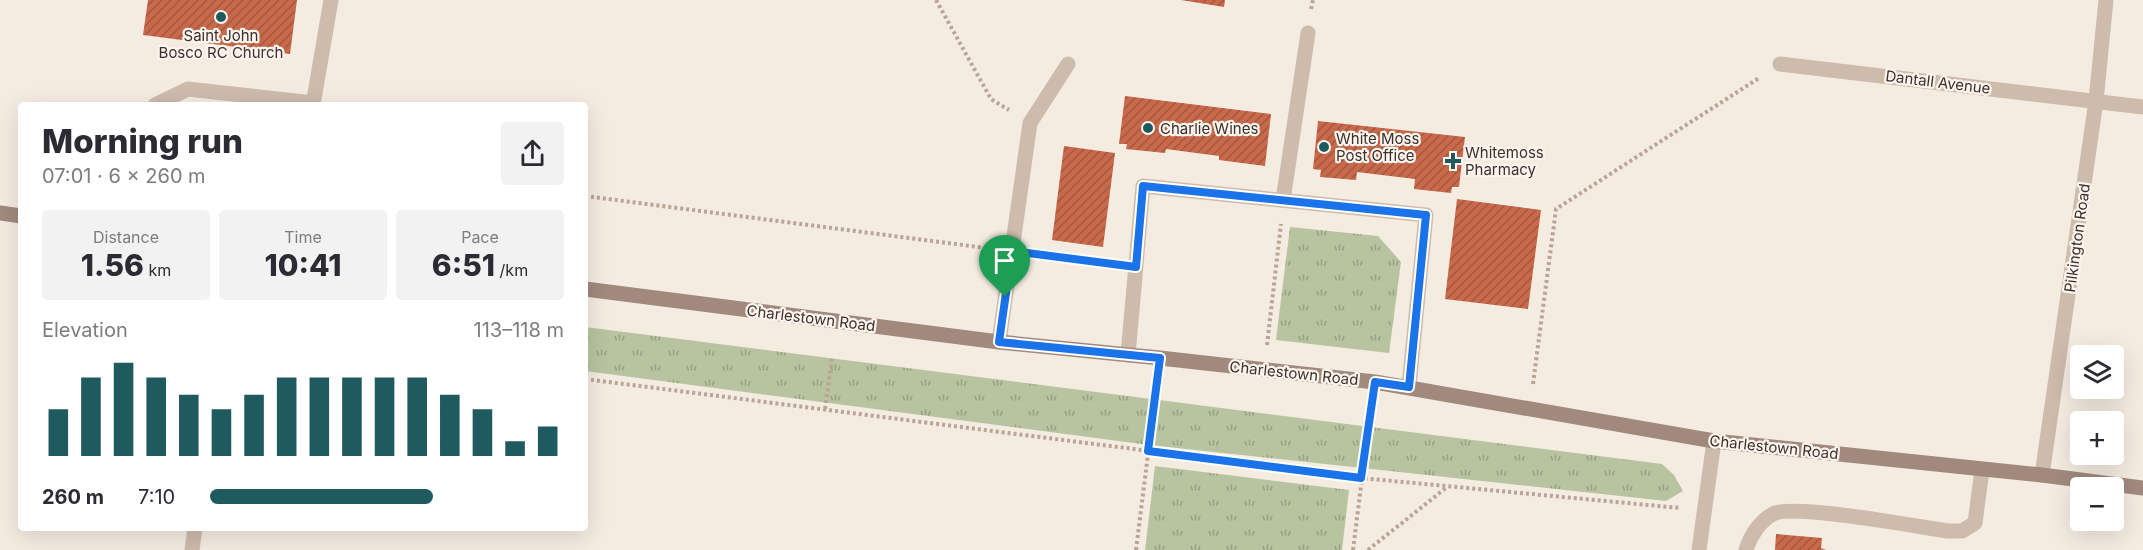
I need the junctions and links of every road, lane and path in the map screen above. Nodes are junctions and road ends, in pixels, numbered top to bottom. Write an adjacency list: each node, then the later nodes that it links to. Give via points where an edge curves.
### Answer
1 (331, 0): 10 (street)
2 (936, 0): 12 (path, via 991,99)
3 (2106, 0): 7 (street, Pilkington Road)
4 (1308, 33): 14 (street)
5 (1068, 64): 12 (street)
6 (1780, 64): 7 (street, Dantall Avenue); 28 (path, via 1556,209)
7 (2096, 101): 11 (street, Dantall Avenue); 33 (street, Pilkington Road)
8 (162, 102): 9 (street, via 188,89)
9 (296, 102)
10 (313, 102)
11 (2143, 107)
12 (1030, 123): 17 (street)
13 (588, 196): 17 (path)
14 (1283, 200): 18 (street, via 1143,186); 24 (path); 27 (street, via 1426,215)
15 (0, 213): 16 (street)
16 (18, 216)
17 (1012, 251): 18 (path); 20 (street)
18 (1136, 267): 21 (street)
19 (588, 289): 20 (street, Charlestown Road)
20 (999, 342): 21 (street, Charlestown Road)
21 (1128, 355): 22 (street, Charlestown Road)
22 (1160, 358): 24 (street, Charlestown Road); 31 (path)
23 (832, 359): 29 (path)
24 (1264, 369): 26 (street, Charlestown Road)
25 (588, 379): 29 (path)
26 (1375, 382): 27 (street, Charlestown Road); 34 (path)
27 (1409, 387): 28 (street, Charlestown Road)
28 (1530, 409): 30 (street, Charlestown Road)
29 (825, 410): 31 (path)
30 (1714, 441): 32 (street, Charlestown Road); 37 (street)
31 (1148, 451): 34 (path); 40 (path)
32 (1982, 470): 33 (street, Charlestown Road); 44 (street, via 1975,522 1962,531 1786,510 1773,514 1751,534)
33 (2042, 475): 36 (street, Charlestown Road)
34 (1361, 478): 35 (path); 41 (path)
35 (1448, 486): 37 (path); 42 (path)
36 (2143, 488)
37 (1704, 511): 43 (street)
38 (195, 531): 39 (street)
39 (192, 550)
40 (1136, 550)
41 (1353, 550)
42 (1368, 550)
43 (1699, 550)
44 (1746, 550)

